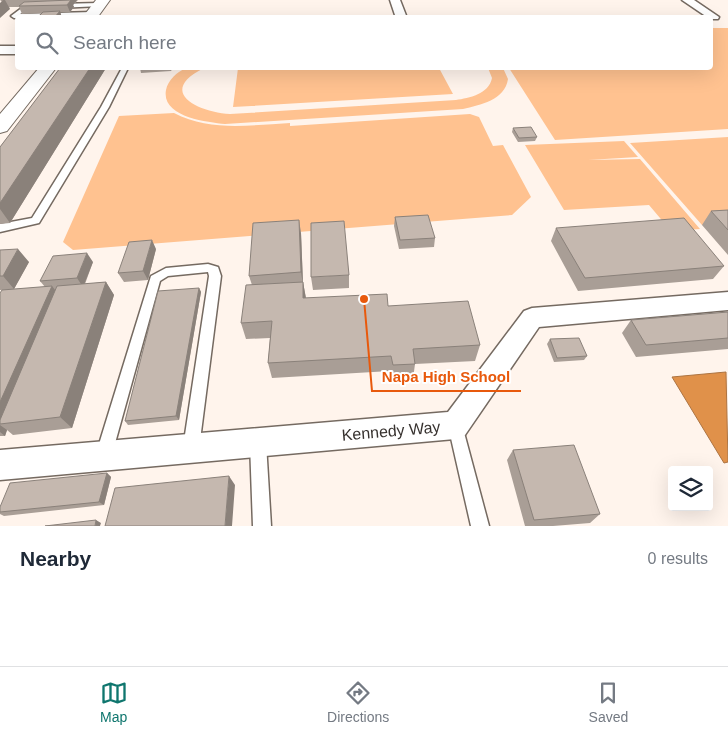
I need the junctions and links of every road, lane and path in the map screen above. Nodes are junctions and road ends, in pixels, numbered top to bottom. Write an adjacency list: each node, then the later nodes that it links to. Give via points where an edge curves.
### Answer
1 (34, 0): 4 (lane)
2 (395, 0): 10 (street)
3 (687, 0): 11 (street)
4 (25, 1)
5 (44, 7): 8 (lane, via 24,8)
6 (54, 7): 7 (lane)
7 (96, 9): 9 (lane)
8 (15, 15)
9 (26, 15)
10 (401, 15)
11 (708, 15)
12 (728, 16): 13 (street)
13 (713, 17)
14 (0, 50): 15 (street)
15 (15, 50)
16 (46, 70): 18 (main road)
17 (124, 70): 19 (lane, via 105,108 35,221)
18 (0, 127)
19 (0, 228)
20 (728, 301): 21 (street, Kennedy Way, via 532,318)
21 (455, 425): 22 (street, Kennedy Way); 27 (lane)
22 (258, 442): 23 (street, Kennedy Way); 26 (lane)
23 (191, 448): 24 (street, Kennedy Way); 24 (lane, via 215,276 214,270 208,268 166,272 155,279)
24 (103, 456): 25 (street, Kennedy Way)
25 (0, 465)
26 (262, 526)
27 (480, 526)

